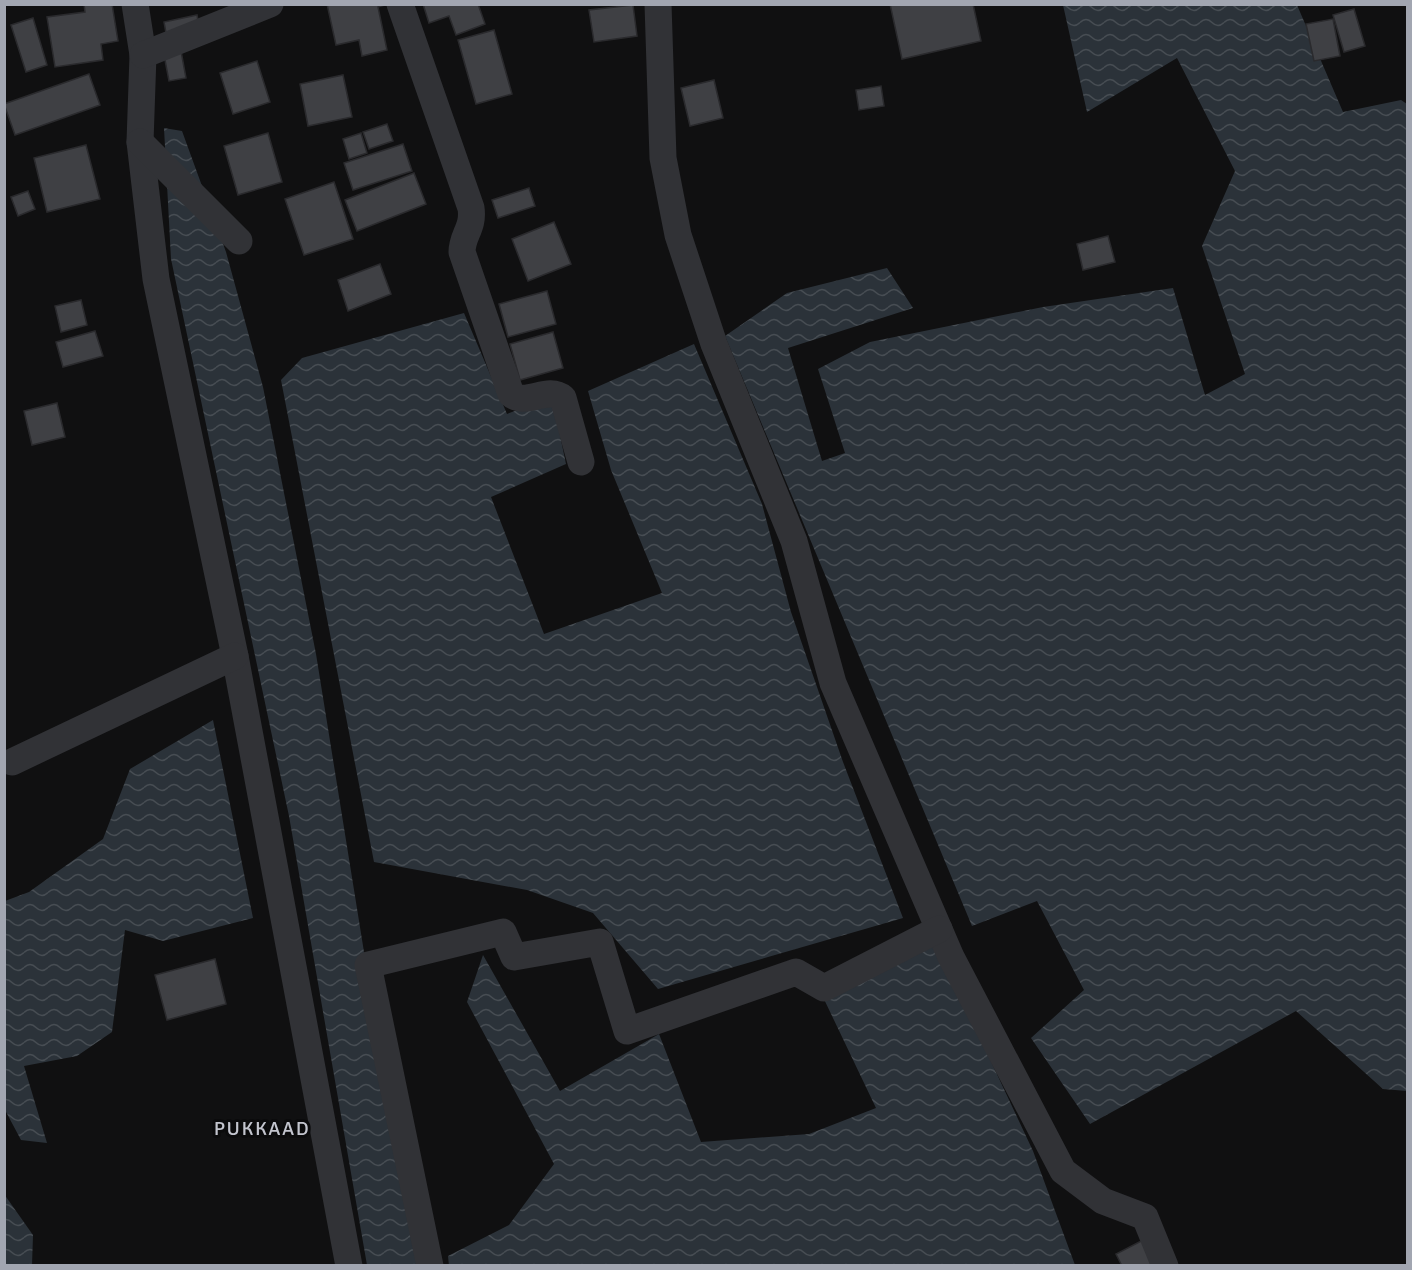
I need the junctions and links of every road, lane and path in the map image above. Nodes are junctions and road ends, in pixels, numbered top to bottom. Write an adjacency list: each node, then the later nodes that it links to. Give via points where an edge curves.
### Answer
1 (135, 4): 5 (street)
2 (270, 4): 5 (street)
3 (400, 4): 8 (street, via 471,208 473,220 462,252 511,394 520,399 551,393 563,398)
4 (657, 4): 11 (street, via 663,158 678,235 714,344 794,541 833,682)
5 (143, 55): 6 (street)
6 (140, 142): 7 (street); 9 (street, via 156,279)
7 (239, 241)
8 (581, 462)
9 (235, 656): 10 (street); 12 (street)
10 (12, 762)
11 (939, 928): 13 (street, via 824,988 796,972 627,1031 600,942 514,957 503,932 368,965); 14 (street, via 1063,1171 1103,1202 1145,1217)
12 (349, 1266)
13 (430, 1266)
14 (1165, 1266)

